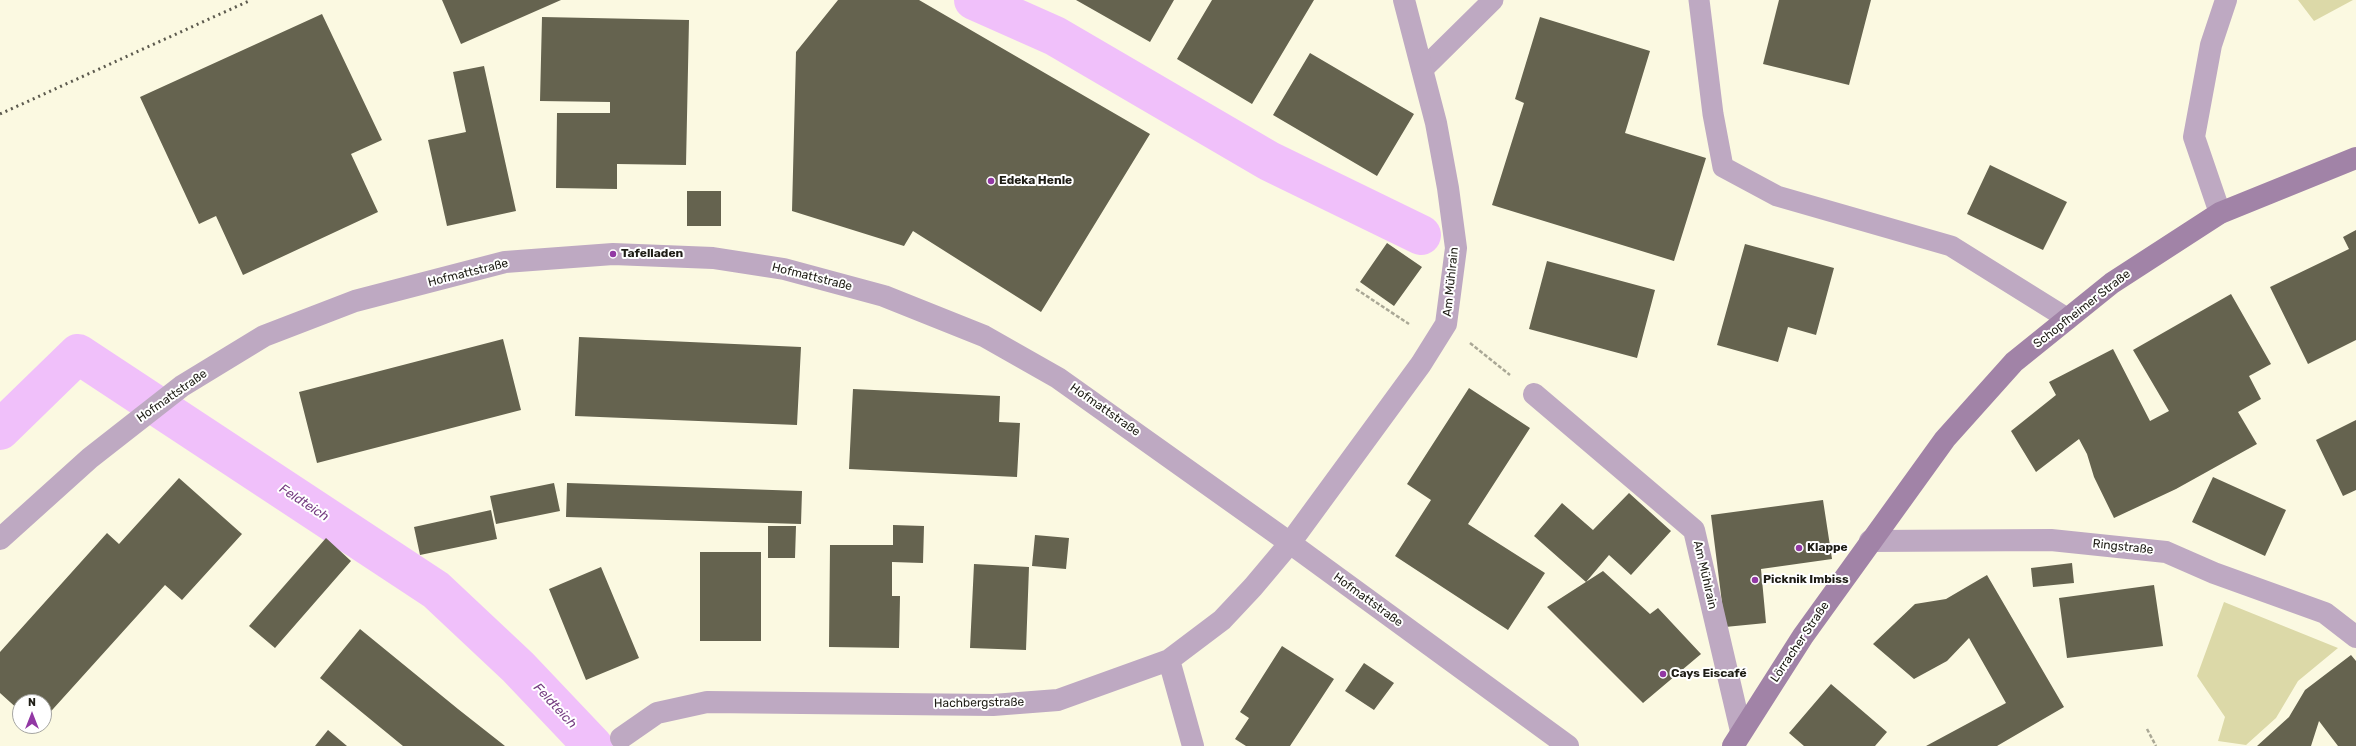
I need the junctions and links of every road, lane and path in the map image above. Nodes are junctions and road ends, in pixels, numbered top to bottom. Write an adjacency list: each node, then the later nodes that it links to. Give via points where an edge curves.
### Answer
1 (1404, 0): 5 (street, Am Mühlrain)
2 (1493, 0): 5 (lane)
3 (1699, 0): 9 (lane, via 1713,114 1723,167 1777,196 1951,246)
4 (2226, 0): 7 (street, via 2211,45 2194,137)
5 (1422, 70): 10 (street, Am Mühlrain, via 1448,188 1456,248)
6 (2356, 158): 7 (main road, Schopfheimer Straße)
7 (2220, 213): 9 (main road, Schopfheimer Straße, via 2112,283)
8 (1356, 289): 10 (path)
9 (2068, 318): 13 (main road, Schopfheimer Straße, via 2014,362 1945,439)
10 (1441, 333): 11 (path); 14 (street, Am Mühlrain)
11 (1534, 394): 19 (street, Am Mühlrain, via 1694,530)
12 (0, 539): 14 (street, Hofmattstraße, via 127,428 182,386 264,336 355,301 505,262 612,254 720,259 784,269 884,296 984,336 1058,378)
13 (1870, 541): 15 (street, Ringstraße, via 2052,540 2166,552 2214,573 2325,613); 19 (main road, Lörracher Straße, via 1803,636)
14 (1290, 543): 16 (street, Hachbergstraße, via 1222,620); 21 (street, Hofmattstraße)
15 (2356, 637)
16 (1169, 660): 18 (street, Hachbergstraße, via 1058,700 993,705 707,702 657,713); 20 (street)
17 (2147, 729): 22 (path)
18 (621, 738)
19 (1737, 738)
20 (1193, 746)
21 (1568, 746)
22 (2156, 746)

